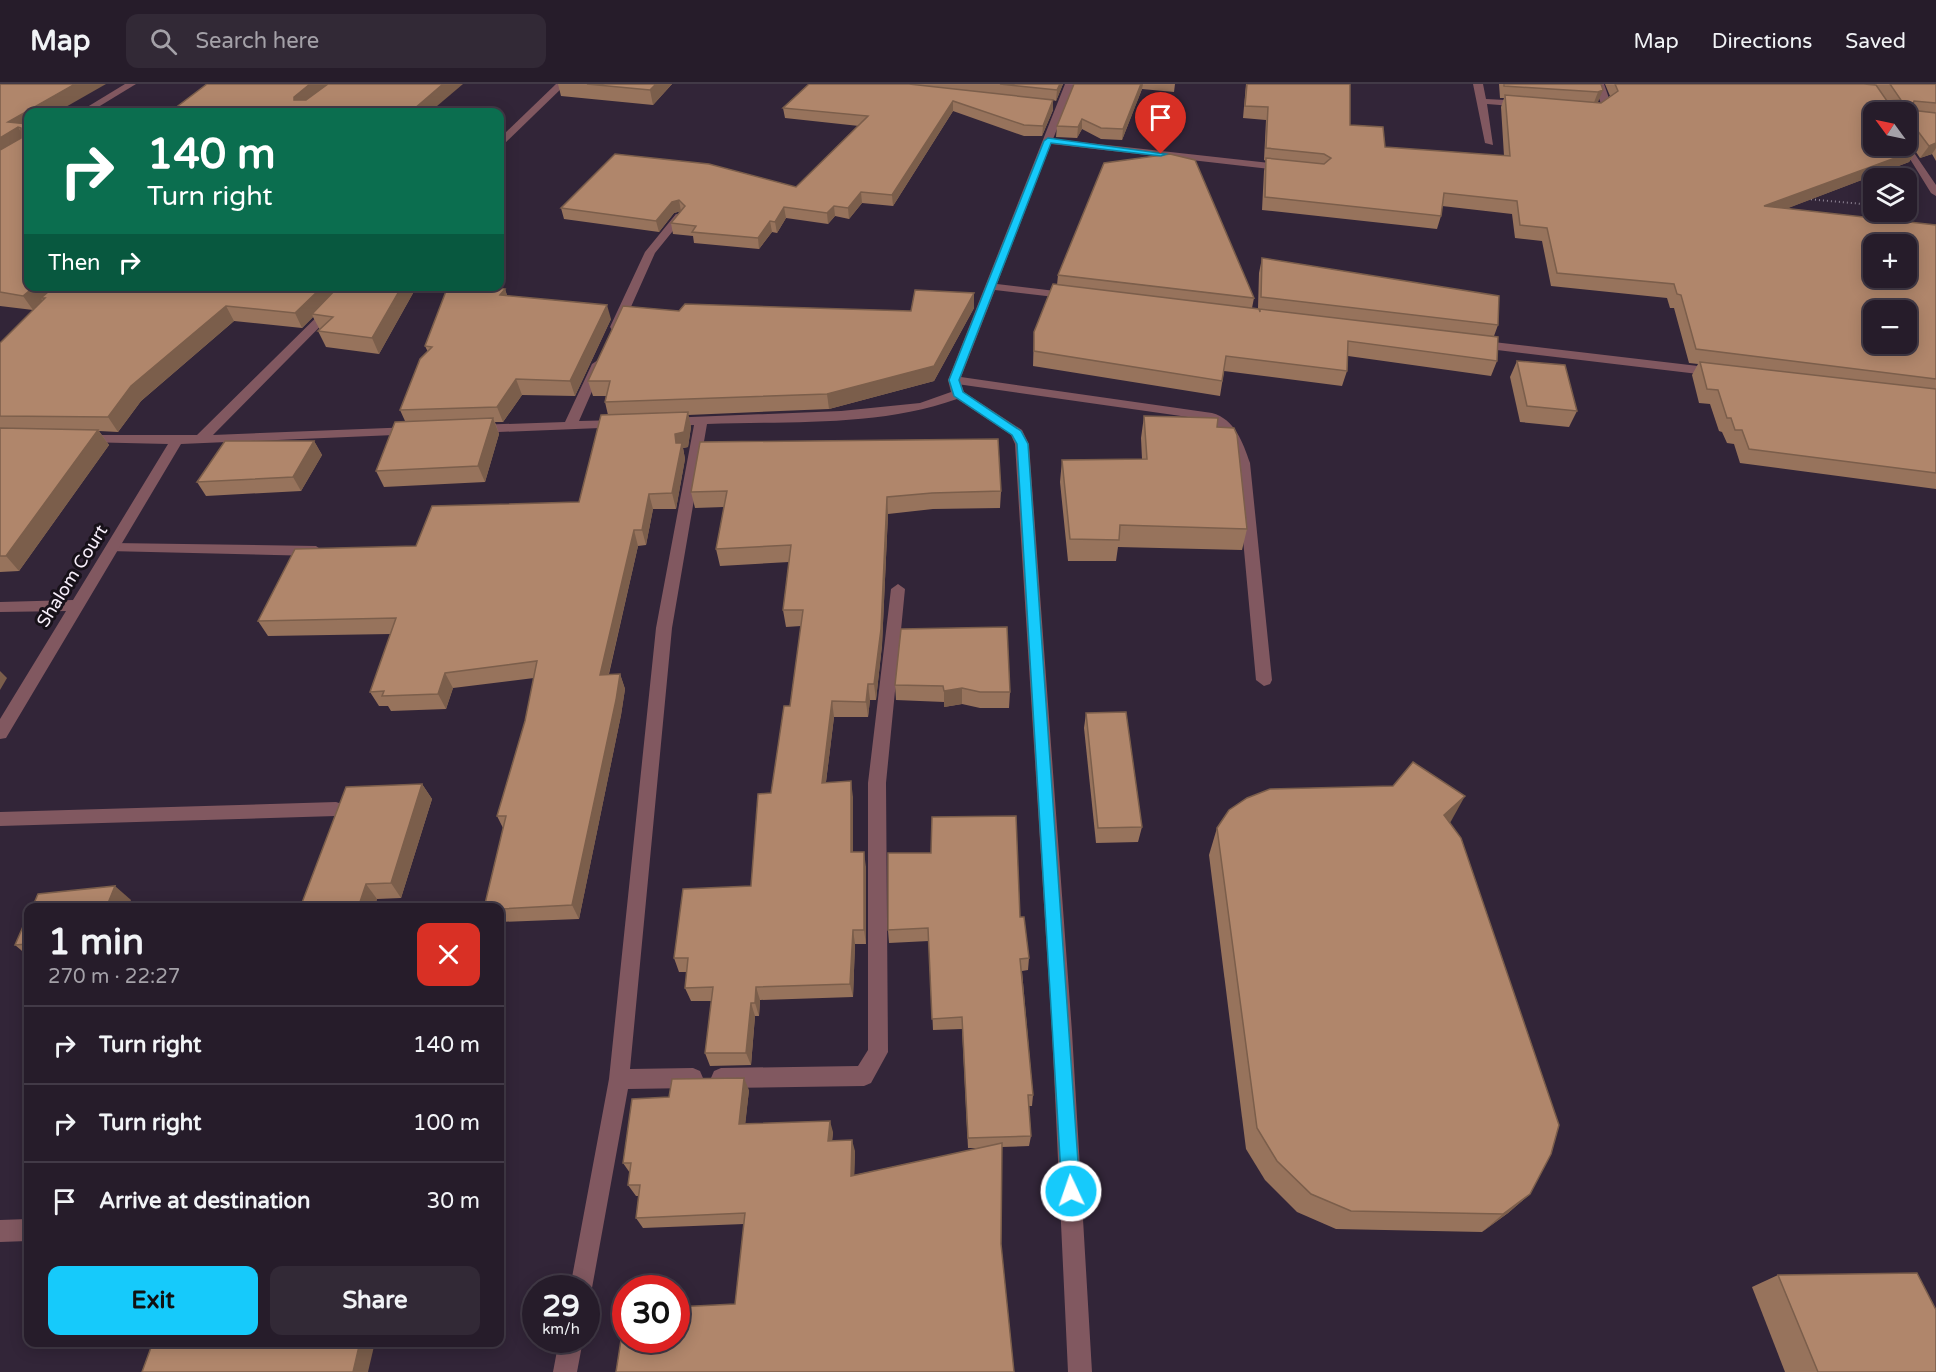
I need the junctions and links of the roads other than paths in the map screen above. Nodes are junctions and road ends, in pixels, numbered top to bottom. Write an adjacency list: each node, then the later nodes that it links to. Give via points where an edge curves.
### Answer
1 (130, 84): 8 (street)
2 (561, 84): 10 (street)
3 (1070, 84): 11 (street, via 1054,106)
4 (1478, 84): 6 (street)
5 (1599, 84): 9 (street, via 1606,104 1596,110)
6 (1481, 100): 7 (street); 12 (street)
7 (1539, 105)
8 (91, 108)
9 (1585, 109)
10 (504, 139)
11 (1048, 141): 14 (street); 17 (street)
12 (1490, 143)
13 (1913, 156): 15 (street)
14 (1297, 169)
15 (1936, 194)
16 (680, 216): 26 (street, via 650,252)
17 (989, 286): 19 (street); 22 (street)
18 (350, 291): 30 (street)
19 (1084, 297)
20 (1463, 342): 21 (street)
21 (1723, 373)
22 (956, 387): 23 (street, via 922,407); 37 (street, via 1212,417 1225,424 1233,433 1243,463); 47 (street, via 1017,433 1023,444)
23 (701, 421): 24 (street); 41 (street, via 664,628)
24 (653, 423)
25 (629, 424): 26 (street)
26 (570, 426): 27 (street)
27 (463, 429)
28 (428, 431): 30 (street)
29 (71, 438): 31 (street)
30 (202, 438): 31 (street)
31 (177, 440): 32 (street, Shalom Court)
32 (113, 548): 33 (street); 35 (street, Shalom Court)
33 (330, 551)
34 (898, 589): 41 (street, via 877,783 878,1052 874,1061 864,1076)
35 (77, 605): 36 (street); 38 (street, Shalom Court)
36 (0, 607)
37 (1264, 680)
38 (0, 733)
39 (336, 809): 40 (street)
40 (0, 819)
41 (618, 1079): 44 (street)
42 (24, 1230): 43 (street)
43 (0, 1231)
44 (583, 1275)
45 (569, 1353): 46 (street)
46 (566, 1372)
47 (1080, 1372)

